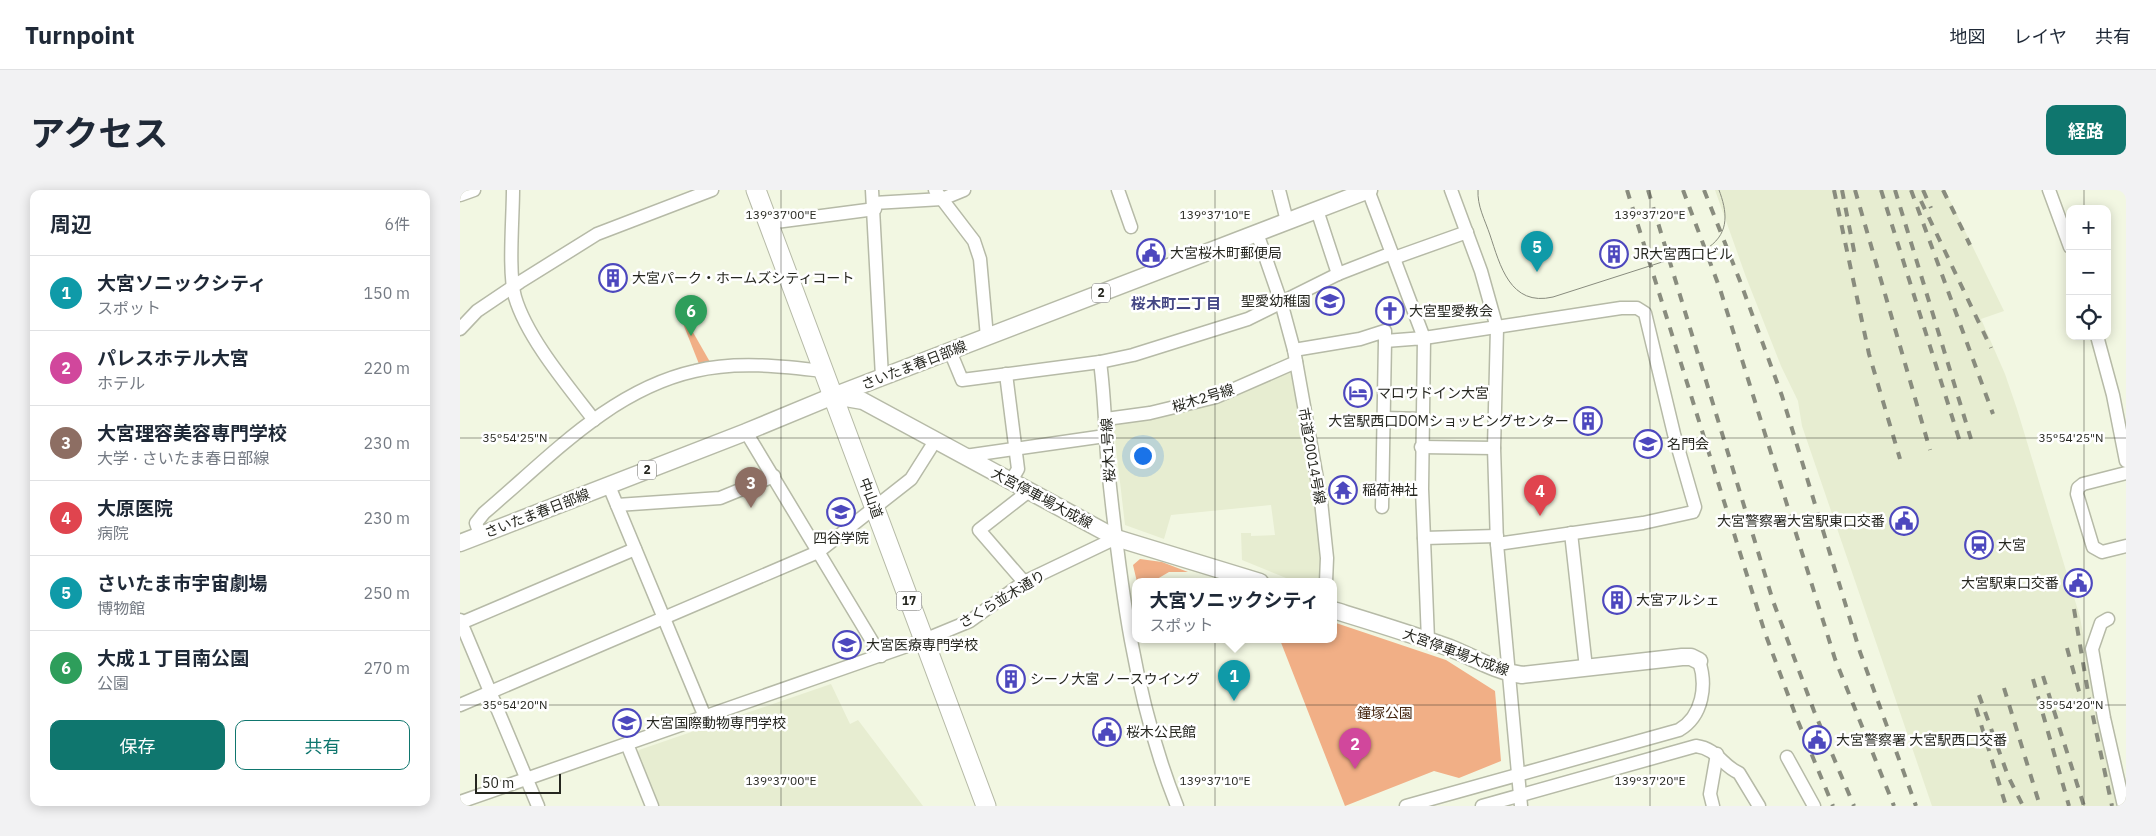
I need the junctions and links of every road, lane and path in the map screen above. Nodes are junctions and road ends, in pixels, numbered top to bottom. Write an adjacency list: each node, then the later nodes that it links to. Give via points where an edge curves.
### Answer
1 (474, 190): 13 (street)
2 (513, 190): 24 (street)
3 (712, 190): 24 (street, via 597,234)
4 (756, 190): 17 (highway, 中山道 / 17)
5 (872, 190): 14 (street)
6 (964, 190): 12 (street)
7 (1118, 190): 18 (street)
8 (1279, 190): 16 (street)
9 (1368, 190): 15 (main road, さいたま春日部線 / 2); 22 (street)
10 (1451, 190): 19 (street)
11 (2049, 190): 21 (street)
12 (939, 194): 14 (street); 28 (street, via 974,241 980,259)
13 (460, 195)
14 (874, 206): 17 (street); 37 (street)
15 (1317, 210): 16 (main road, さいたま春日部線 / 2); 23 (street)
16 (1287, 221): 20 (main road, さいたま春日部線 / 2)
17 (768, 223): 35 (highway, 中山道 / 17)
18 (1131, 227)
19 (1467, 232): 22 (street); 26 (street)
20 (1257, 233): 25 (street, 市道20014号線); 28 (main road, さいたま春日部線 / 2)
21 (2066, 236)
22 (1393, 256): 23 (street); 29 (street)
23 (1338, 274): 25 (street)
24 (513, 286): 27 (street, via 477,311); 42 (street, via 518,305 544,353)
25 (1281, 302): 33 (street, 市道20014号線); 34 (street, via 1248,319)
26 (1497, 328): 29 (street); 48 (street); 59 (street, via 1621,308 1637,308 1645,313 1693,500 1693,512)
27 (460, 330)
28 (987, 337): 32 (main road, さいたま春日部線 / 2)
29 (1424, 338): 31 (street); 41 (street)
30 (2098, 340): 50 (street)
31 (1385, 341): 33 (street, 桜木2号線, via 1385,331); 40 (street)
32 (950, 351): 36 (street, via 962,380); 37 (main road, さいたま春日部線 / 2)
33 (1295, 356): 39 (street, 桜木2号線, via 1216,397 1150,413); 69 (street, 市道20014号線, via 1322,511)
34 (1100, 362): 36 (street); 39 (street, 桜木1号線)
35 (823, 371): 38 (highway, 中山道 / 17); 42 (street, via 731,366 696,370 640,389)
36 (1006, 374): 46 (street)
37 (882, 377): 38 (main road, さいたま春日部線 / 2)
38 (833, 396): 43 (main road, さいたま春日部線 / 2); 45 (main road, 大宮停車場大成線, via 863,401); 57 (highway, 中山道 / 17)
39 (1106, 418): 61 (street, 桜木1号線)
40 (1384, 418): 41 (street); 58 (street)
41 (1422, 419): 47 (street)
42 (594, 420): 60 (street, via 484,513 476,523)
43 (746, 432): 52 (street); 54 (main road, さいたま春日部線 / 2)
44 (1098, 437): 46 (street)
45 (935, 441): 49 (main road, 大宮停車場大成線); 57 (street, via 911,479)
46 (1016, 447): 49 (street); 53 (street, via 1018,469)
47 (1421, 447): 48 (street); 62 (street)
48 (1494, 448): 63 (street)
49 (965, 456): 53 (main road, 大宮停車場大成線)
50 (2126, 461)
51 (2126, 473): 65 (street, via 2083,484 2077,494 2093,547 2102,552)
52 (774, 476): 56 (street, via 720,498); 67 (street)
53 (1011, 481): 55 (main road, 大宮停車場大成線)
54 (609, 486): 56 (street); 60 (main road, さいたま春日部線 / 2)
55 (1030, 491): 61 (main road, 大宮停車場大成線); 70 (street, via 979,530)
56 (617, 505): 66 (street)
57 (874, 507): 67 (street); 75 (highway, 中山道 / 17)
58 (1382, 507)
59 (1571, 534): 63 (street); 81 (street)
60 (480, 535): 64 (main road, さいたま春日部線 / 2)
61 (1116, 538): 68 (main road, 大宮停車場大成線); 70 (street, さくら並木通り); 76 (street, 桜木1号線)
62 (1424, 538): 63 (street); 77 (street)
63 (1497, 540): 82 (street)
64 (460, 543)
65 (2126, 546)
66 (635, 549): 72 (street); 74 (street)
67 (818, 552): 72 (street); 79 (street)
68 (1247, 578)
69 (1326, 578)
70 (1024, 582): 75 (street, さくら並木通り, via 970,621)
71 (1337, 611): 77 (main road, 大宮停車場大成線)
72 (664, 618): 83 (street); 85 (street)
73 (2108, 619): 102 (street, via 2101,623 2092,649)
74 (461, 622): 83 (street)
75 (924, 640): 79 (street, さくら並木通り); 95 (highway, 中山道 / 17)
76 (1132, 640)
77 (1428, 640): 82 (main road, 大宮停車場大成線, via 1492,668)
78 (1133, 643): 96 (street, 桜木1号線, via 1146,710)
79 (881, 656): 85 (street, さくら並木通り)
80 (1699, 661): 81 (main road, 大宮停車場大成線, via 1682,657); 89 (street, via 1705,682 1702,696 1686,726 1669,734)
81 (1586, 668): 82 (main road, 大宮停車場大成線)
82 (1516, 674): 89 (street)
83 (490, 692): 84 (street); 90 (street)
84 (460, 705)
85 (705, 717): 86 (street, さくら並木通り)
86 (627, 744): 90 (street, さくら並木通り); 94 (street)
87 (1717, 754): 91 (street, via 1703,747 1689,747); 99 (street, via 1710,794); 100 (street, via 1739,772)
88 (1787, 757): 101 (street)
89 (1518, 775): 91 (street); 97 (street)
90 (527, 779): 92 (street, さくら並木通り); 93 (street)
91 (1520, 801): 98 (street)
92 (460, 802)
93 (538, 806)
94 (652, 806)
95 (986, 806)
96 (1177, 806)
97 (1406, 806)
98 (1482, 806)
99 (1713, 806)
100 (1759, 806)
101 (1814, 806)
102 (2124, 806)

